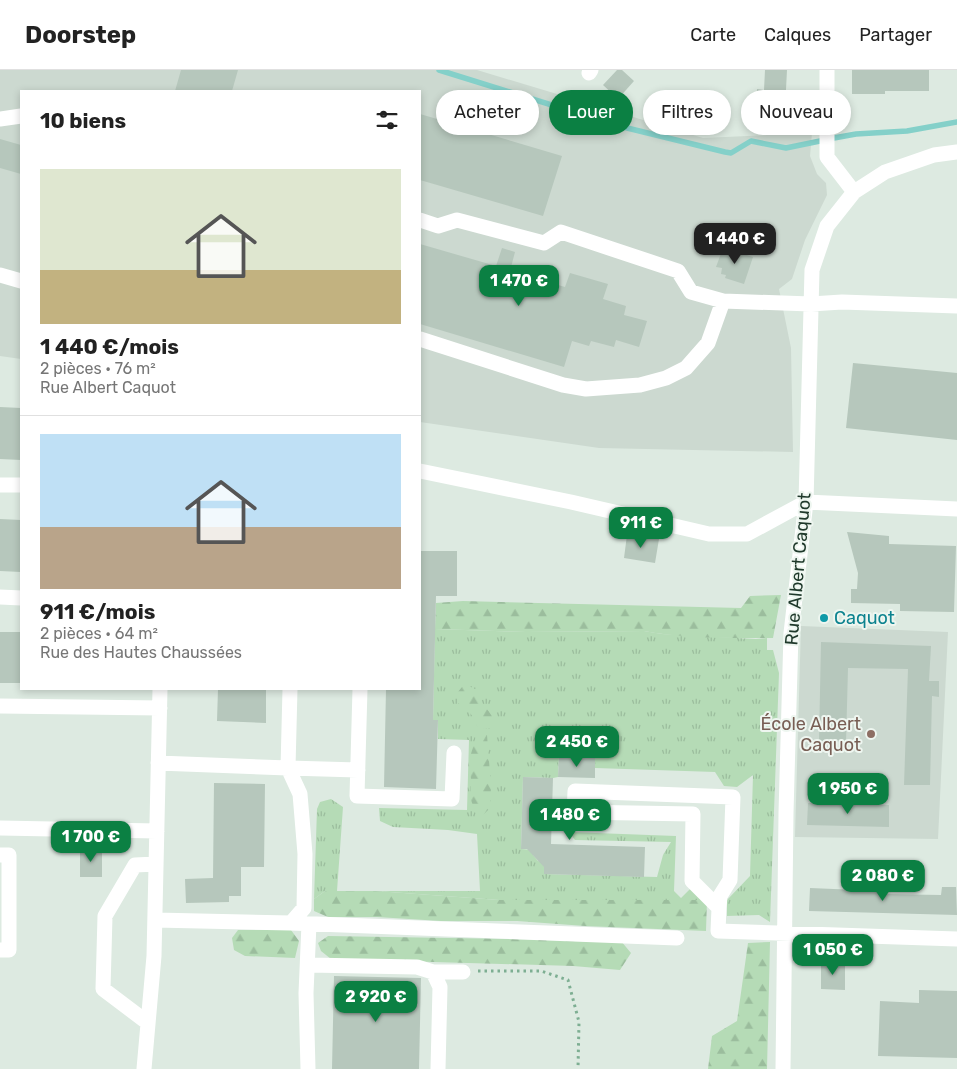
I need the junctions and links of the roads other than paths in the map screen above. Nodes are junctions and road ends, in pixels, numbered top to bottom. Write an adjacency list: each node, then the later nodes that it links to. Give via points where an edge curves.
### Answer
1 (827, 70): 5 (street, via 827,158)
2 (20, 116): 3 (street)
3 (0, 119)
4 (957, 152): 5 (street, Rue Albert Caquot, via 934,155 885,172)
5 (854, 192): 10 (street, Rue Albert Caquot, via 828,226 812,270)
6 (421, 220): 9 (street, via 438,226 457,220 544,243 561,232 678,270 691,292)
7 (0, 275): 8 (street)
8 (20, 281)
9 (723, 301): 10 (street); 12 (street, via 708,343 686,368 640,385 586,389 563,385)
10 (811, 304): 11 (street); 16 (street, Rue Albert Caquot)
11 (957, 306)
12 (421, 339)
13 (421, 471): 16 (street, via 709,534 747,534)
14 (0, 485): 15 (street)
15 (20, 485)
16 (806, 502): 17 (street); 37 (street, Rue Albert Caquot, via 791,633)
17 (957, 509)
18 (0, 597): 19 (street)
19 (20, 598)
20 (160, 690): 24 (street)
21 (290, 690): 27 (street)
22 (360, 690): 28 (street)
23 (0, 706): 24 (street)
24 (160, 708): 26 (street)
25 (454, 753): 28 (street, via 452,799 357,796)
26 (158, 763): 27 (street); 30 (street)
27 (288, 768): 28 (street); 35 (street, via 300,794 305,854 304,908)
28 (358, 770)
29 (0, 828): 30 (street)
30 (157, 831): 32 (street)
31 (0, 855): 40 (street, via 9,855 9,950)
32 (156, 864): 34 (street); 44 (street, via 135,865 105,916 103,989)
33 (719, 908): 33 (street, via 692,880 693,814 574,812 575,790 733,797 730,880 720,896); 37 (street, via 718,931)
34 (155, 920): 35 (street); 44 (street)
35 (291, 923): 36 (street)
36 (309, 924): 38 (street); 41 (street)
37 (784, 933): 39 (street); 48 (street, Rue Albert Caquot)
38 (678, 938)
39 (957, 939)
40 (0, 950)
41 (308, 965): 42 (street, via 417,968); 46 (street)
42 (433, 972): 43 (street); 47 (street, via 440,987)
43 (463, 972)
44 (148, 1023): 45 (street)
45 (144, 1069)
46 (308, 1069)
47 (438, 1069)
48 (783, 1069)

